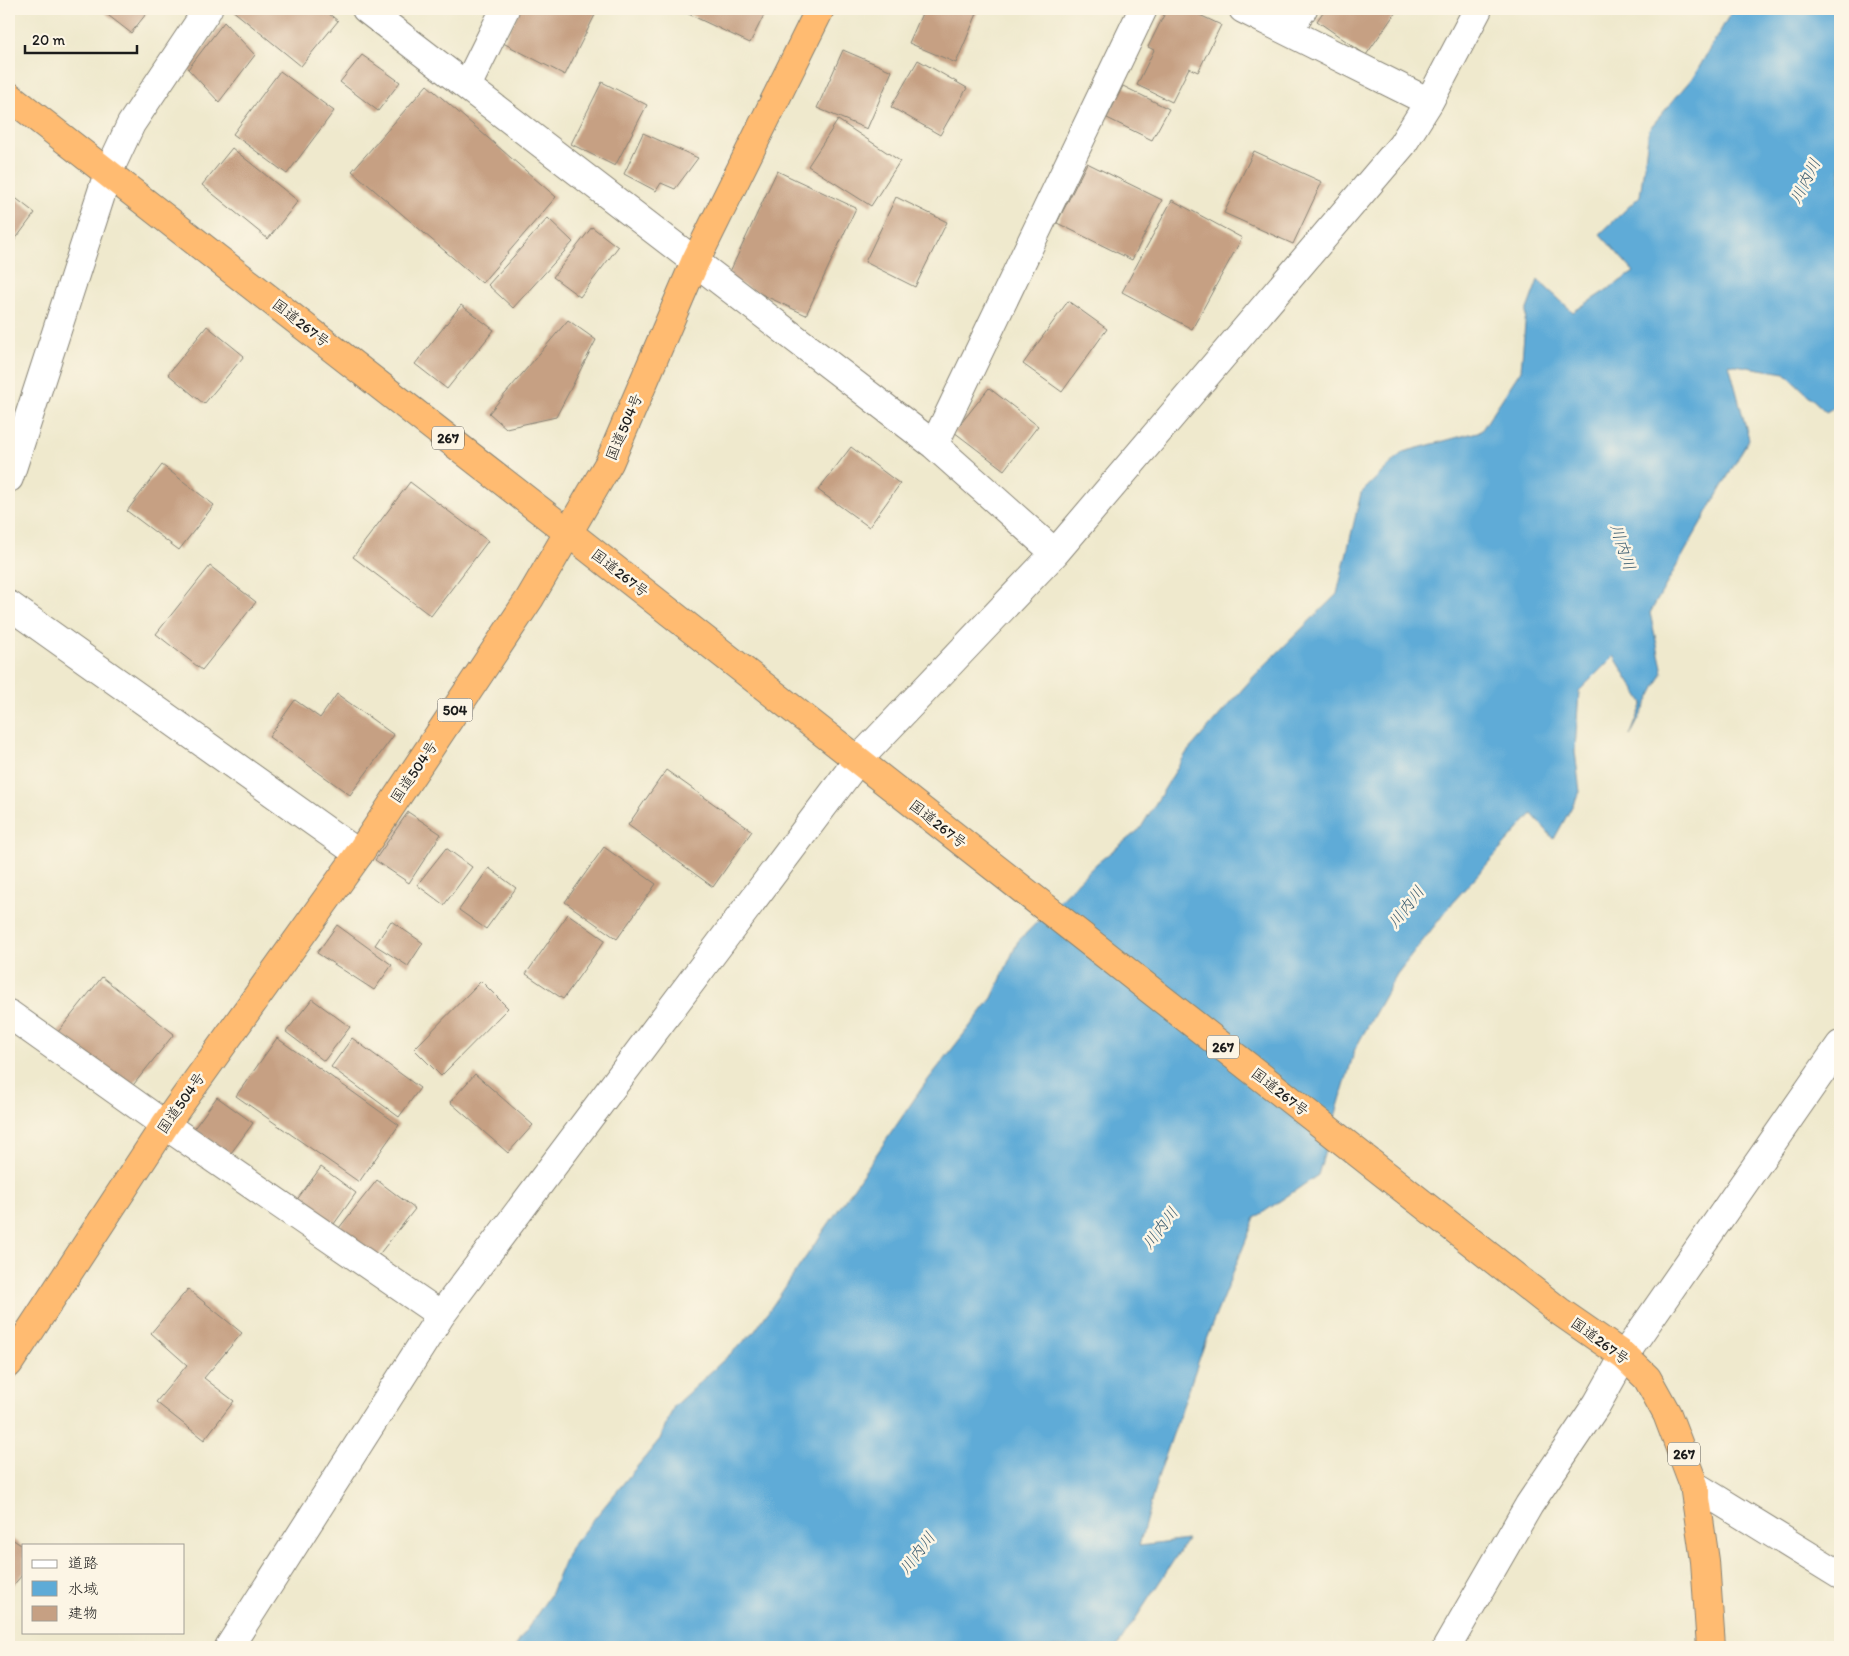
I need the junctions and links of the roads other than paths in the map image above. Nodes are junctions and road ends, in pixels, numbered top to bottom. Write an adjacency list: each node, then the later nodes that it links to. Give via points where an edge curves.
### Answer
1 (208, 9): 13 (street, via 131,124)
2 (366, 9): 10 (street)
3 (505, 9): 10 (street)
4 (820, 9): 14 (highway, 国道504号 / 504)
5 (1143, 9): 15 (street)
6 (1243, 9): 9 (street)
7 (1303, 9): 9 (street)
8 (1478, 9): 12 (street)
9 (1287, 31): 12 (street)
10 (467, 86): 14 (street)
11 (9, 96): 13 (highway, 国道267号 / 267)
12 (1429, 102): 18 (street, via 1402,145)
13 (108, 172): 16 (street); 17 (highway, 国道267号 / 267)
14 (695, 262): 15 (street); 17 (highway, 国道504号 / 504, via 609,464)
15 (934, 445): 18 (street)
16 (9, 478)
17 (569, 532): 20 (highway, 国道267号 / 267); 21 (highway, 国道504号 / 504, via 530,598)
18 (1055, 553): 20 (street)
19 (9, 605): 21 (street)
20 (858, 760): 25 (street); 26 (highway, 国道267号 / 267, via 1559,1311)
21 (359, 854): 24 (highway, 国道504号 / 504)
22 (9, 1014): 24 (street)
23 (1840, 1045): 26 (street)
24 (165, 1125): 25 (street); 27 (highway, 国道504号 / 504)
25 (441, 1315): 30 (street)
26 (1624, 1356): 28 (highway, 国道267号 / 267, via 1646,1378 1667,1414); 31 (street, via 1597,1404 1529,1505)
27 (9, 1363)
28 (1694, 1485): 29 (street); 32 (highway, 国道267号 / 267)
29 (1840, 1575)
30 (229, 1647)
31 (1447, 1647)
32 (1711, 1647)

